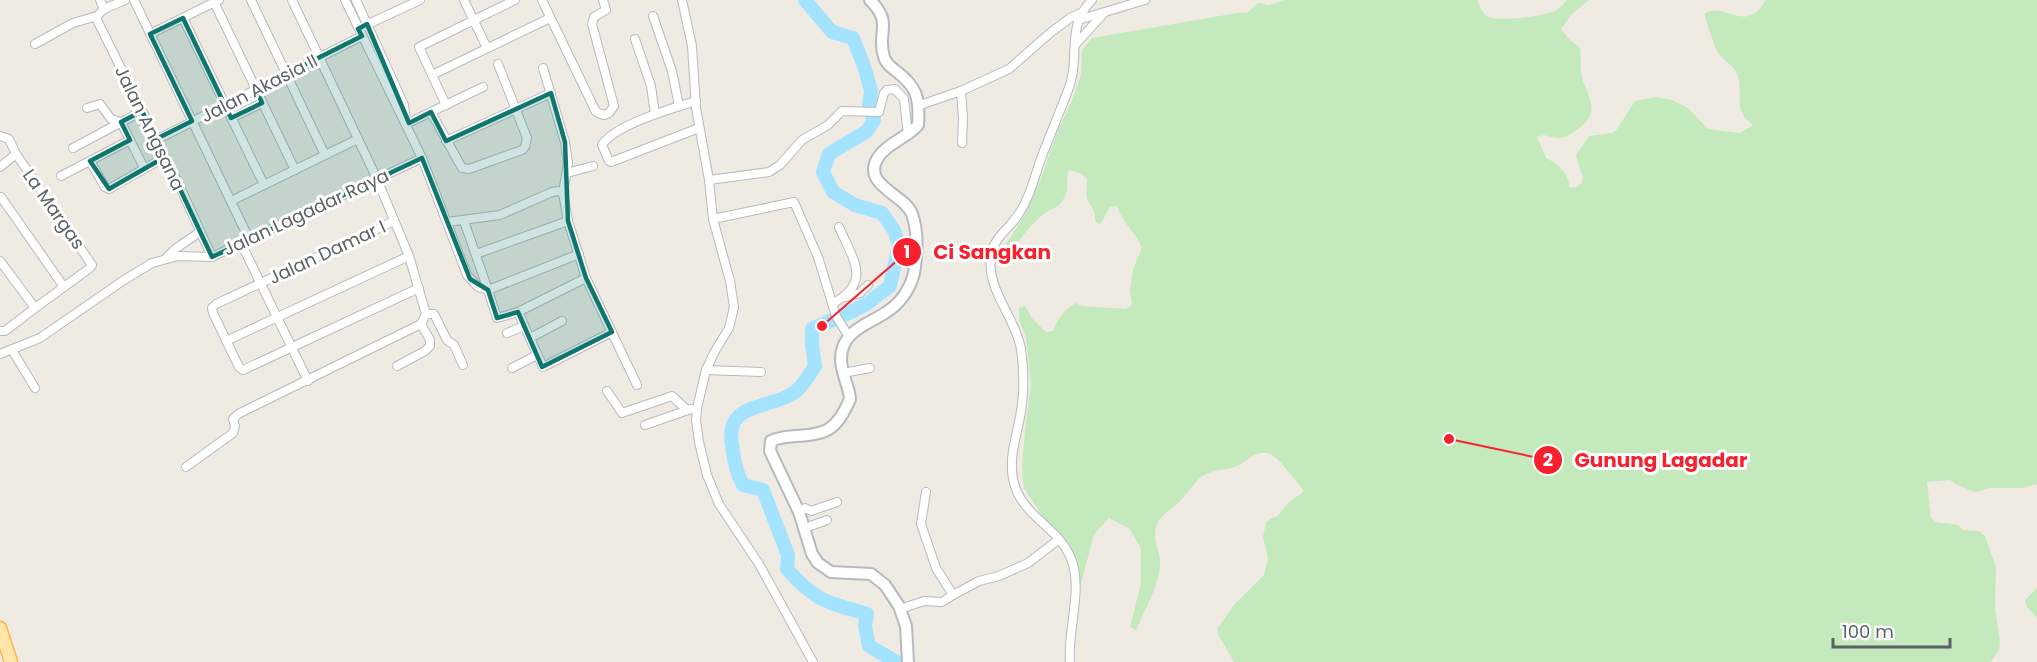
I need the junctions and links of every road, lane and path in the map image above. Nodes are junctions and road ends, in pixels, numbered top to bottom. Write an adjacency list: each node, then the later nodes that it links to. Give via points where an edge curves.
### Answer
1 (100, 0): 18 (street)
2 (125, 0): 18 (street)
3 (134, 0): 28 (street)
4 (251, 0): 36 (street)
5 (292, 0): 33 (street)
6 (345, 0): 27 (street)
7 (356, 0): 26 (street)
8 (420, 0): 26 (street, Jalan Akasia II)
9 (464, 0): 25 (street)
10 (515, 0): 25 (street)
11 (542, 0): 24 (street)
12 (603, 0): 24 (street, via 606,10 594,17 592,24 614,106 604,115 596,112)
13 (682, 0): 42 (street, via 692,46)
14 (870, 0): 44 (street, via 883,21 885,61 912,84)
15 (1092, 0): 22 (street)
16 (1145, 0): 19 (street)
17 (216, 1): 23 (street); 39 (street)
18 (104, 9): 20 (street)
19 (1105, 12): 22 (street); 31 (street)
20 (97, 16): 30 (street, via 74,23); 50 (street, Jalan Angsana)
21 (653, 16): 47 (street)
22 (1079, 17): 31 (street); 40 (street, via 1070,18 1050,33 1017,64)
23 (183, 18): 28 (street); 45 (street)
24 (550, 18): 32 (street)
25 (473, 20): 32 (street); 37 (street, via 418,48)
26 (367, 24): 27 (street, Jalan Akasia II); 54 (street, via 404,105)
27 (360, 33): 33 (street, Jalan Akasia II); 54 (street)
28 (150, 34): 55 (street)
29 (635, 39): 52 (street, via 651,86)
30 (35, 44)
31 (1075, 45): 143 (street, via 1072,81 1031,191 1013,223 996,242 990,264 995,287 1022,352 1021,414 1011,460 1013,481 1022,502)
32 (487, 48): 37 (street)
33 (320, 58): 36 (street, Jalan Akasia II); 60 (street)
34 (498, 64): 49 (street)
35 (543, 68): 41 (street)
36 (286, 74): 39 (street, Jalan Akasia II); 67 (street)
37 (432, 75): 46 (street)
38 (483, 87): 46 (street)
39 (256, 90): 43 (street); 45 (street, Jalan Akasia II)
40 (961, 91): 44 (street); 64 (street)
41 (550, 93): 49 (street); 75 (street, via 566,142)
42 (696, 101): 47 (street); 57 (street)
43 (262, 103): 53 (street); 74 (street)
44 (924, 103): 59 (street, via 918,125)
45 (225, 105): 53 (street); 55 (street, Jalan Akasia II)
46 (446, 105): 51 (street)
47 (679, 106): 52 (street)
48 (87, 108): 56 (street, via 100,104 111,119)
49 (515, 109): 63 (street); 63 (street, via 527,138 525,147 469,169 462,168)
50 (142, 111): 56 (street); 62 (street, Jalan Angsana)
51 (432, 112): 54 (street); 63 (street)
52 (655, 114): 57 (street, via 603,142 609,161)
53 (231, 118): 79 (street)
54 (404, 120): 69 (street)
55 (192, 121): 62 (street, Jalan Akasia II); 82 (street)
56 (121, 122): 61 (street); 65 (street)
57 (699, 128): 78 (street)
58 (0, 135): 66 (street, via 9,140)
59 (908, 135): 78 (street, via 904,99 895,89 887,90 878,113 842,111 828,126 802,140 769,172); 116 (street, via 887,148 876,163 875,172 879,183 904,202 912,214 916,262 911,284 886,313 864,323)
60 (358, 139): 67 (street); 77 (street)
61 (130, 140): 70 (street); 73 (street)
62 (156, 140): 68 (street, Jalan Angsana)
63 (446, 141)
64 (962, 143)
65 (73, 148)
66 (16, 154): 72 (street, La Margas); 101 (street, La Margas, via 90,261 90,268)
67 (325, 155): 74 (street)
68 (165, 157): 73 (street); 89 (street, Jalan Angsana)
69 (422, 158): 77 (street, Jalan Lagadar Raya); 87 (street)
70 (90, 161): 73 (street, via 107,189); 76 (street)
71 (593, 166): 75 (street)
72 (0, 167)
73 (144, 168)
74 (295, 170): 79 (street)
75 (567, 173): 80 (street)
76 (61, 176)
77 (377, 179): 84 (street); 90 (street, Jalan Lagadar Raya)
78 (709, 180): 83 (street)
79 (264, 185): 82 (street)
80 (564, 193): 85 (street, via 555,191 500,215); 86 (street)
81 (1, 197): 101 (street)
82 (231, 201): 90 (street)
83 (713, 219): 105 (street, via 792,201 818,257); 127 (street, via 734,307 729,328)
84 (394, 221): 94 (street); 99 (street, Jalan Damar I)
85 (464, 221): 87 (street); 92 (street)
86 (568, 221): 92 (street); 93 (street)
87 (447, 222): 103 (street, via 470,279)
88 (839, 227): 104 (street, via 857,270 857,281)
89 (200, 232): 95 (street, Jalan Angsana); 96 (street)
90 (249, 239): 91 (street, Jalan Lagadar Raya)
91 (241, 243): 95 (street, Jalan Lagadar Raya); 99 (street)
92 (476, 254): 103 (street)
93 (579, 254): 98 (street); 103 (street)
94 (409, 256): 102 (street); 109 (street)
95 (212, 257): 96 (street, Jalan Lagadar Raya)
96 (166, 258): 120 (street, Jalan Lagadar Raya, via 124,279 40,338)
97 (1, 262): 106 (street)
98 (586, 278): 107 (street); 114 (street)
99 (260, 283): 109 (street); 118 (street, Jalan Damar I, via 212,308)
100 (868, 285): 104 (street, via 860,293)
101 (64, 287): 106 (street, La Margas)
102 (419, 288): 108 (street); 119 (street)
103 (488, 290): 107 (street, via 497,318)
104 (844, 297): 105 (street)
105 (832, 304): 116 (street)
106 (35, 308): 113 (street, La Margas)
107 (518, 312): 112 (street)
108 (426, 314): 111 (street); 123 (street, via 434,314)
109 (276, 317): 118 (street); 119 (street)
110 (562, 321): 117 (street)
111 (421, 324): 124 (street, via 430,346); 130 (street)
112 (524, 326): 115 (street); 117 (street)
113 (0, 331)
114 (612, 332): 122 (street, via 546,367); 131 (street)
115 (507, 333)
116 (849, 337): 129 (street, via 841,357)
117 (530, 338): 122 (street)
118 (226, 341): 119 (street, via 241,370)
119 (292, 348): 130 (street)
120 (12, 350): 121 (street, Jalan Lagadar Raya); 132 (street)
121 (0, 354)
122 (537, 355): 125 (street)
123 (463, 364)
124 (397, 366)
125 (512, 368)
126 (870, 368): 129 (street)
127 (706, 370): 128 (street); 134 (street)
128 (761, 372)
129 (849, 372): 140 (street, via 850,399 828,431 771,441 772,458)
130 (308, 381): 137 (street, via 236,415 233,433)
131 (637, 385)
132 (35, 388)
133 (607, 391): 135 (street, via 622,413 672,396)
134 (697, 408): 135 (street); 148 (street, via 699,442 719,504 759,564)
135 (687, 410): 136 (street)
136 (645, 425)
137 (186, 467)
138 (926, 492): 144 (street, via 921,524 936,568)
139 (837, 502): 140 (street)
140 (802, 510): 142 (street)
141 (827, 520): 142 (street)
142 (808, 527): 145 (street, via 812,554 821,566 838,573 871,574)
143 (1058, 540): 144 (street, via 1028,562); 150 (street, via 1071,558 1076,586)
144 (953, 595): 145 (street, via 942,602 924,602)
145 (904, 609): 149 (street)
146 (0, 628): 147 (main road)
147 (11, 662)
148 (812, 662)
149 (908, 662)
150 (1070, 662)

